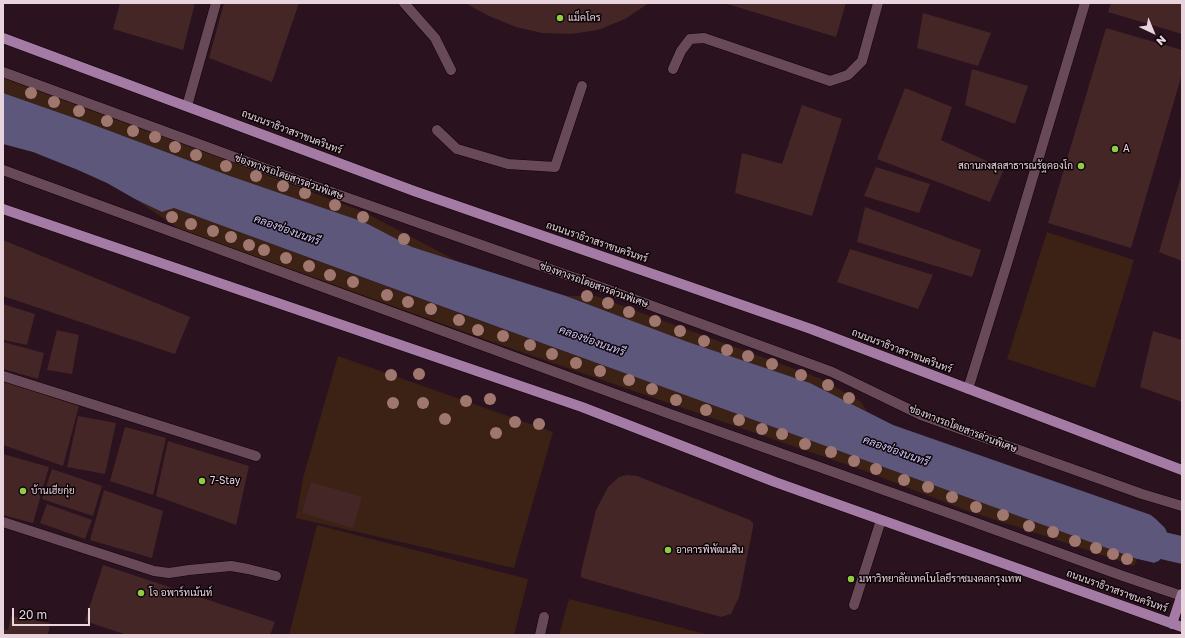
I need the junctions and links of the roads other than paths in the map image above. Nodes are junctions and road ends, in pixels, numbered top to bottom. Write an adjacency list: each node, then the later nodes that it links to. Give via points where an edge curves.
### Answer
1 (216, 3): 10 (street)
2 (404, 3): 7 (street, via 435,38)
3 (878, 3): 6 (street, via 862,61 848,75 836,79 830,80 704,38 690,39 680,51)
4 (1085, 3): 15 (street)
5 (3, 38): 10 (main road, ถนนนราธิวาสราชนครินทร์)
6 (674, 69)
7 (451, 70)
8 (3, 72): 18 (street, ช่องทางรถโดยสารด่วนพิเศษ, via 832,372 922,415)
9 (582, 86): 11 (street, via 555,167 508,164 457,150)
10 (187, 106): 15 (main road, ถนนนราธิวาสราชนครินทร์, via 414,191 811,329)
11 (438, 130)
12 (3, 170): 22 (street, via 670,414)
13 (3, 209): 19 (main road, ถนนนราธิวาสราชนครินทร์, via 582,407)
14 (3, 376): 16 (street)
15 (968, 389): 17 (main road, ถนนนราธิวาสราชนครินทร์)
16 (256, 456)
17 (1182, 470)
18 (1182, 506)
19 (881, 520): 23 (street); 25 (main road, ถนนนราธิวาสราชนครินทร์)
20 (3, 522): 21 (street, via 154,571 169,573 231,566)
21 (276, 576)
22 (1182, 595): 25 (main road)
23 (854, 605)
24 (544, 616): 26 (street)
25 (1177, 625)
26 (540, 635)

